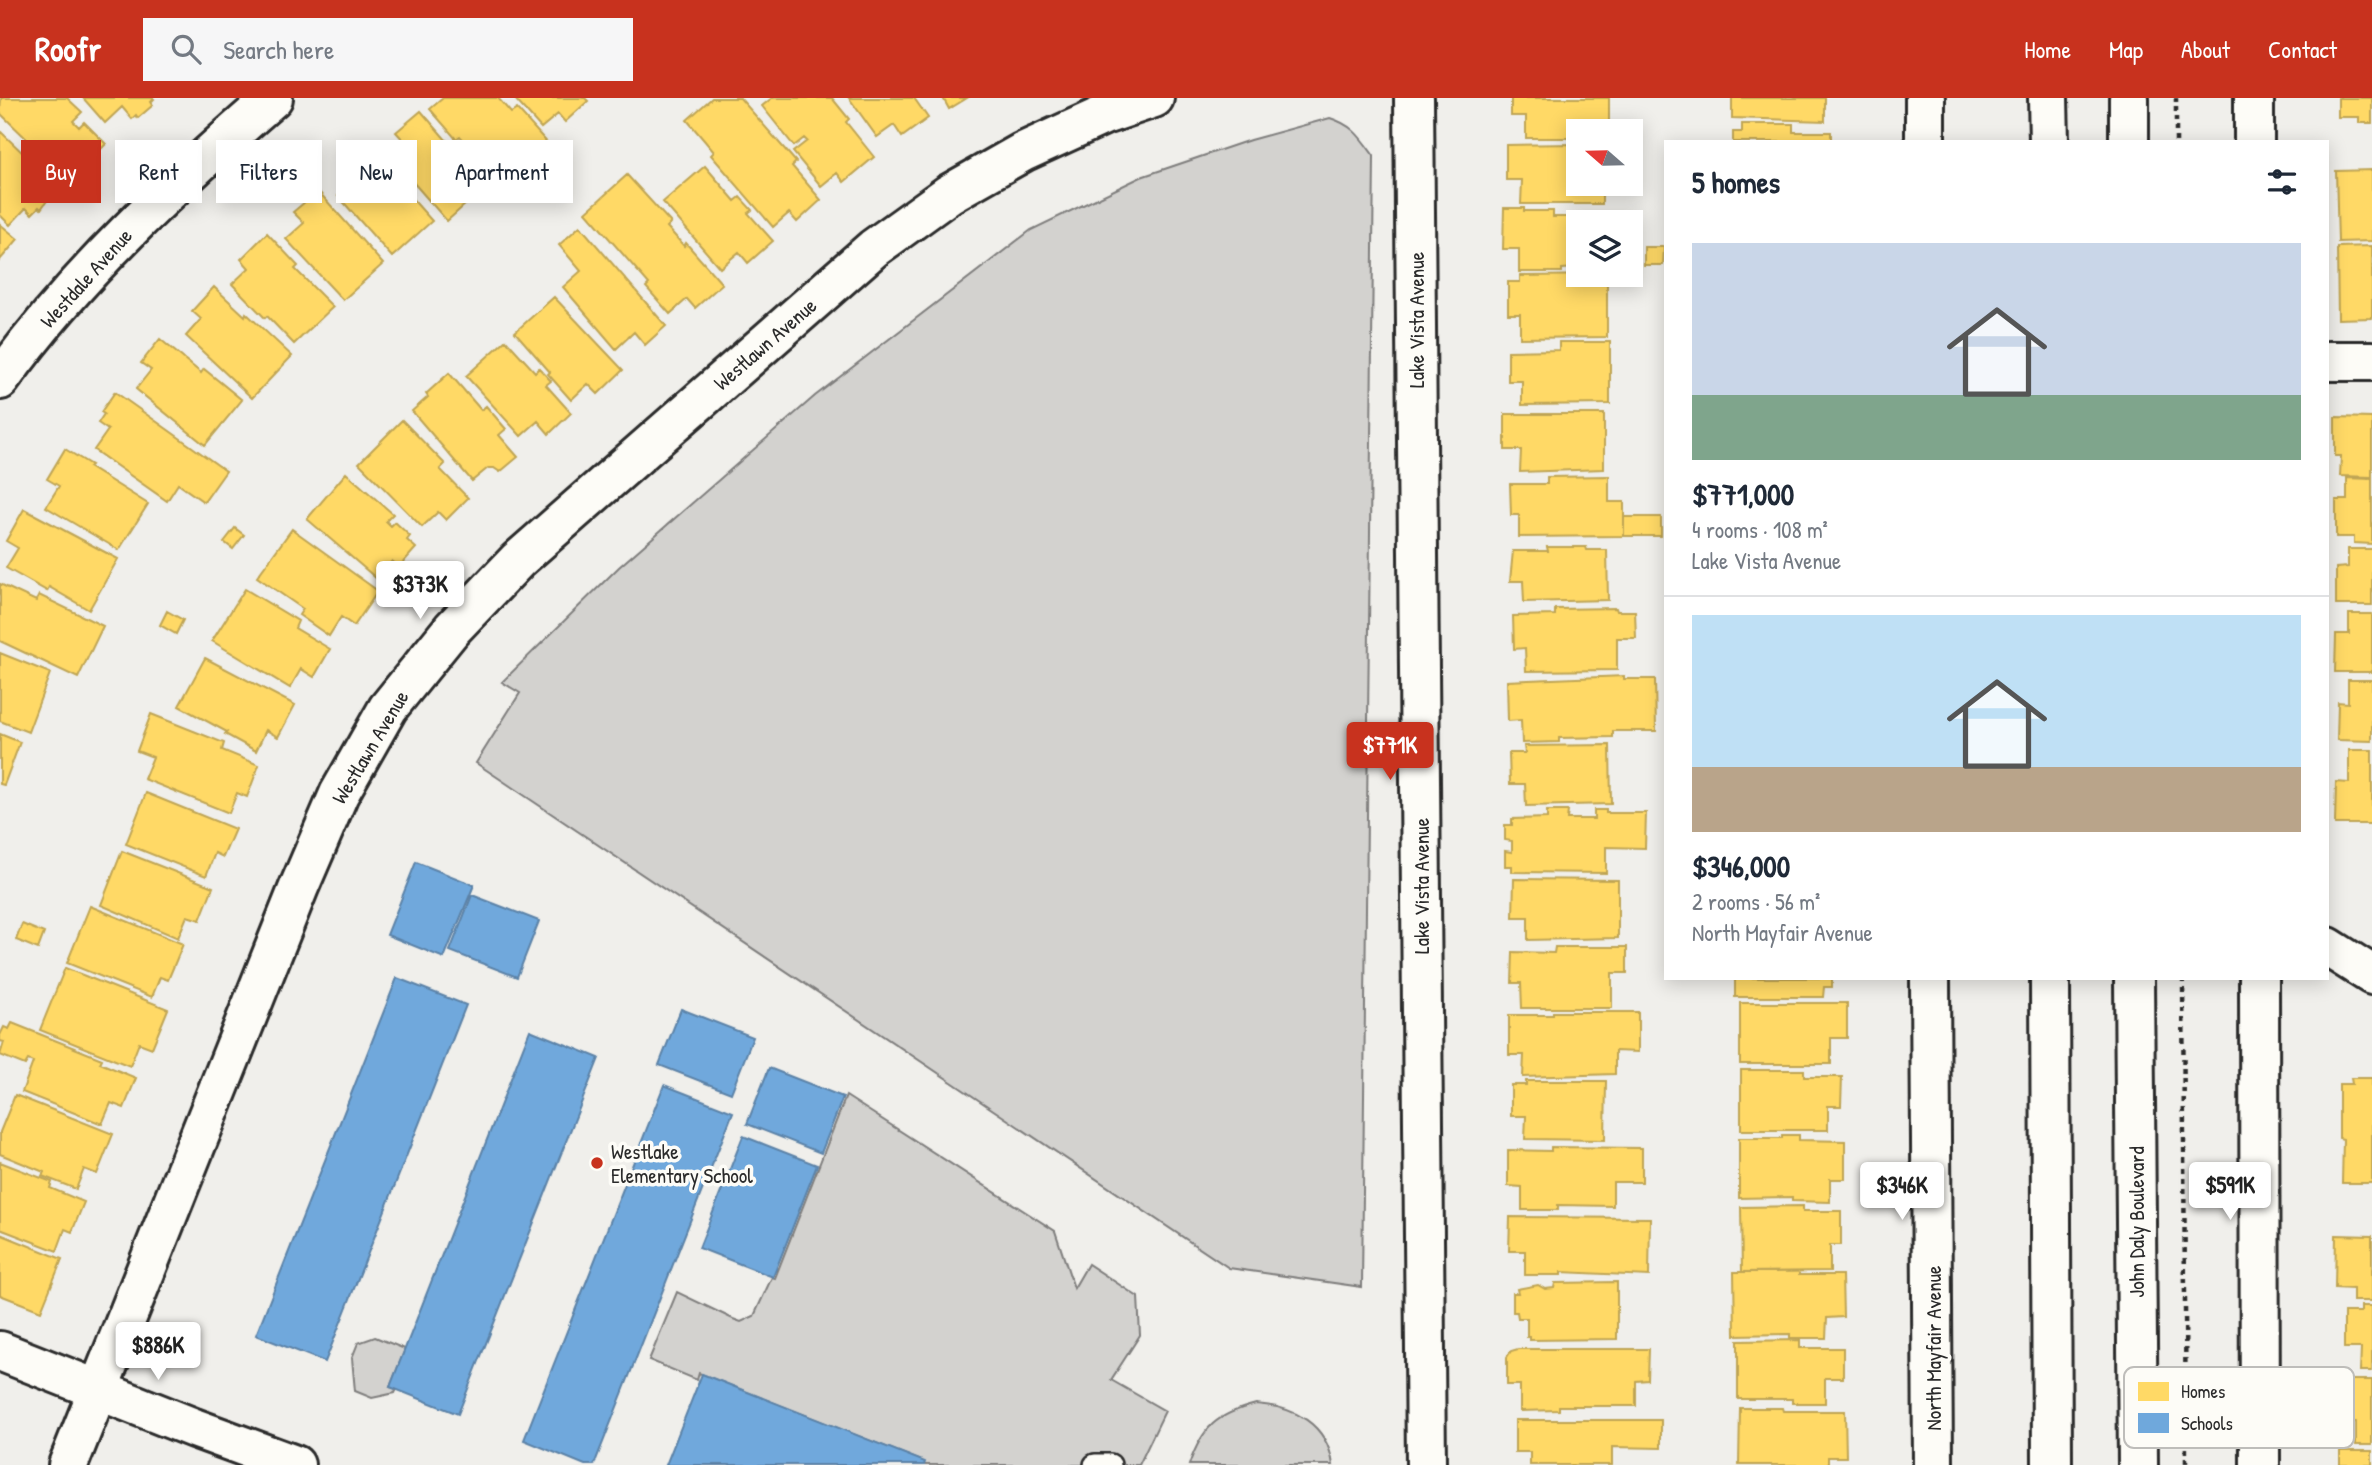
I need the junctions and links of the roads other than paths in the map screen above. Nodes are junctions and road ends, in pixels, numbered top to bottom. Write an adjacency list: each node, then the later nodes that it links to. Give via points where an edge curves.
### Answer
1 (273, 98): 14 (street, Westdale Avenue, via 119,240)
2 (1154, 98): 24 (street, Westlawn Avenue, via 1023,152 949,194 874,248 518,560 452,629 388,708 339,794)
3 (1414, 98): 29 (street, Lake Vista Avenue)
4 (1925, 98): 8 (street)
5 (2049, 98): 9 (street)
6 (2129, 98): 10 (street)
7 (2254, 98): 11 (street)
8 (1925, 140)
9 (2049, 140)
10 (2129, 140)
11 (2254, 140)
12 (2372, 360): 13 (street)
13 (2329, 361)
14 (0, 380)
15 (2329, 948): 16 (street)
16 (2372, 975)
17 (1930, 980): 30 (street, North Mayfair Avenue)
18 (2050, 980): 31 (street)
19 (2134, 980): 22 (street, John Daly Boulevard)
20 (2259, 980): 23 (street)
21 (0, 1351): 24 (street)
22 (2137, 1367)
23 (2260, 1367)
24 (98, 1391): 25 (street, Westlawn Avenue); 26 (street)
25 (68, 1465)
26 (295, 1465)
27 (1095, 1465): 28 (lane)
28 (1110, 1465)
29 (1426, 1465)
30 (1933, 1465)
31 (2052, 1465)

